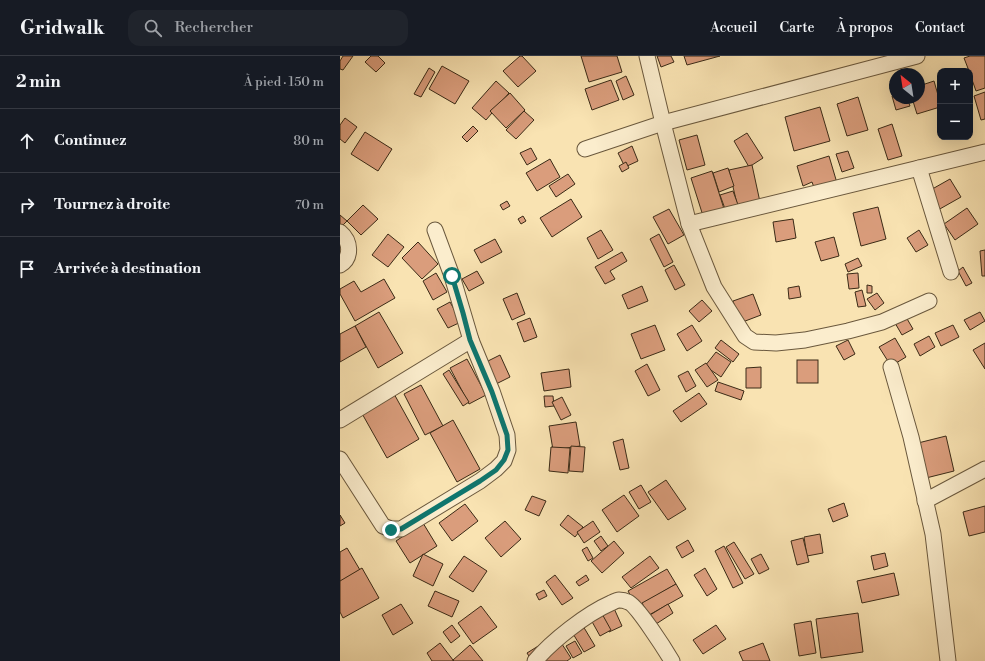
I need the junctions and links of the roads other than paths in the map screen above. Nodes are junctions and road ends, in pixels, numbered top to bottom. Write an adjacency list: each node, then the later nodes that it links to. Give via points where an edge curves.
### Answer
1 (647, 56): 3 (street)
2 (917, 56): 3 (street)
3 (663, 123): 4 (street); 7 (street)
4 (585, 149)
5 (985, 152): 6 (street)
6 (919, 168): 7 (street); 11 (street)
7 (690, 224): 12 (street, via 714,287 745,336 754,342 804,340 848,331 882,322)
8 (435, 230): 13 (street, via 452,276)
9 (340, 232): 10 (street, via 348,242 350,251 345,262)
10 (340, 265)
11 (950, 272)
12 (930, 301)
13 (470, 340): 15 (street); 16 (street, via 507,435 508,450 496,470 401,529 391,530 383,526)
14 (891, 368): 18 (street, via 911,437)
15 (340, 420)
16 (340, 459)
17 (985, 469): 18 (street)
18 (925, 501): 19 (street, via 933,534)
19 (951, 660)
20 (535, 661): 21 (street, via 574,626 603,606 619,600 630,602)
21 (672, 661)

